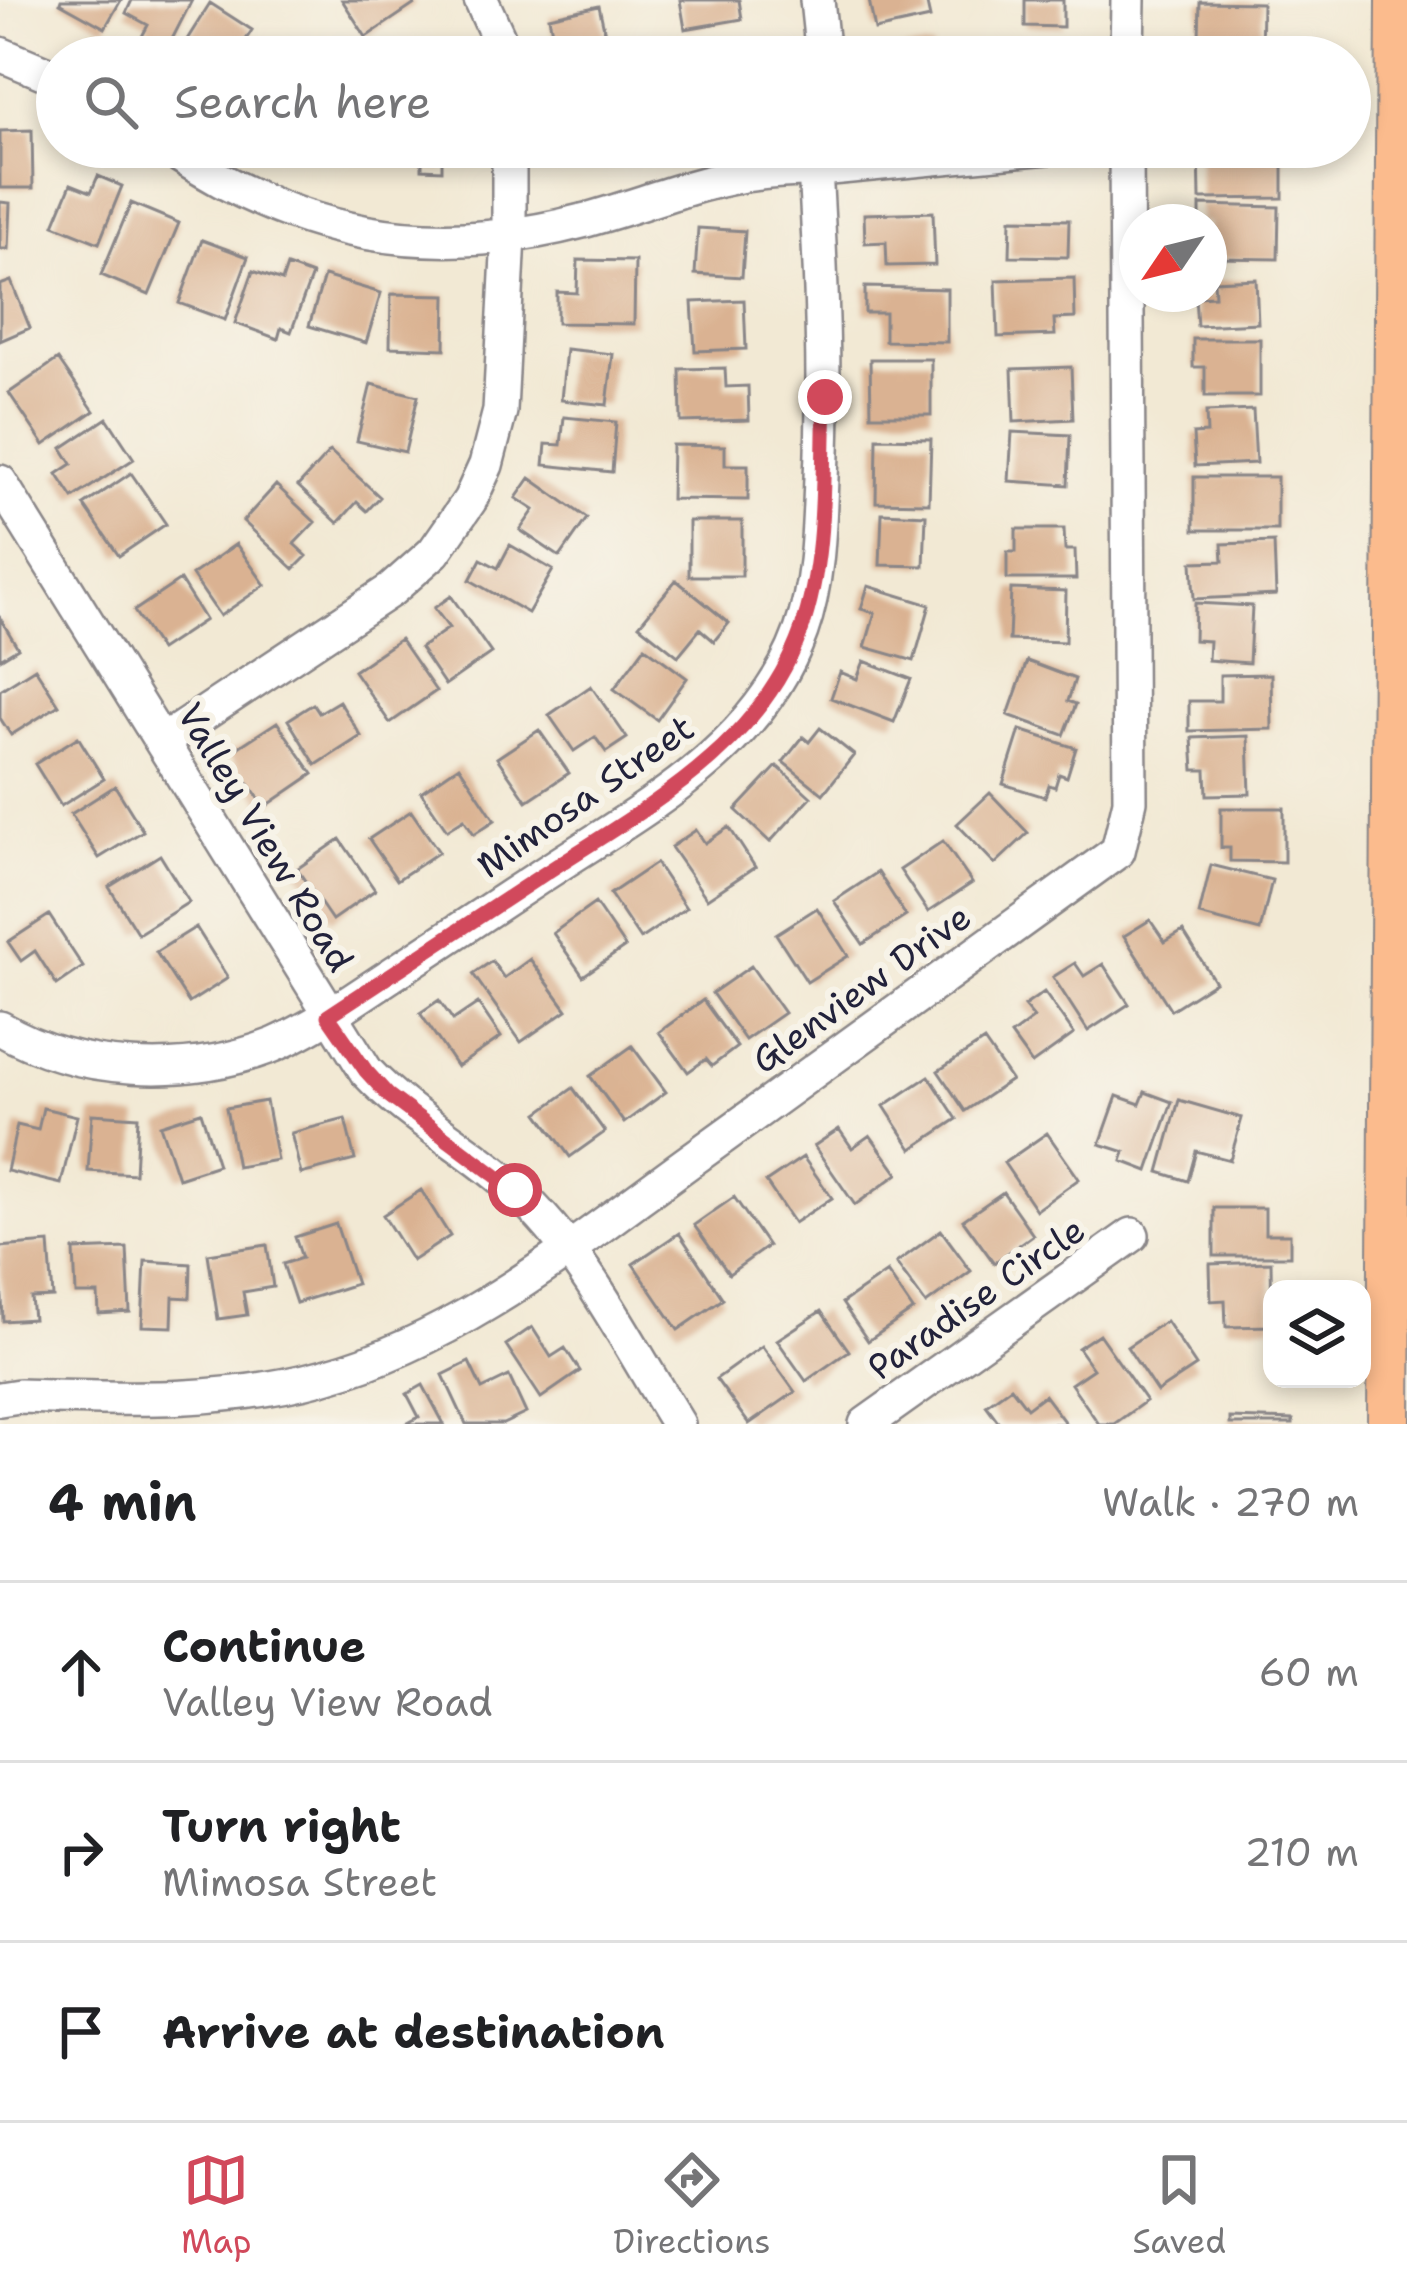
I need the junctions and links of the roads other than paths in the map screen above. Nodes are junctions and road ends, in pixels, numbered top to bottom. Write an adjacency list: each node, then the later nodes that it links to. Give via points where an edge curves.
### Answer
1 (481, 0): 5 (street)
2 (817, 0): 6 (street)
3 (1128, 0): 7 (street)
4 (1398, 0): 25 (main road)
5 (498, 36)
6 (821, 36)
7 (1127, 36)
8 (0, 54): 9 (street)
9 (36, 69)
10 (201, 168): 15 (street, via 310,221 386,237)
11 (508, 168): 15 (street)
12 (773, 168): 15 (street)
13 (817, 168): 18 (street, Mimosa Street, via 825,397 819,529 809,598 785,667 708,763)
14 (1126, 168): 21 (street, Glenview Drive, via 1130,802 1118,851)
15 (509, 236): 17 (street, via 500,411 460,517 391,590)
16 (0, 482): 17 (street, Valley View Road)
17 (163, 741): 18 (street, Valley View Road)
18 (328, 1016): 19 (street, Mimosa Street, via 242,1055 154,1067 80,1058); 21 (street, Valley View Road, via 388,1095 515,1190)
19 (0, 1028)
20 (1132, 1235): 24 (street, Paradise Circle)
21 (568, 1249): 22 (street, Glenview Drive, via 437,1332 328,1376 232,1396); 23 (street, Valley View Road)
22 (0, 1399)
23 (678, 1424)
24 (866, 1424)
25 (1389, 1424)

